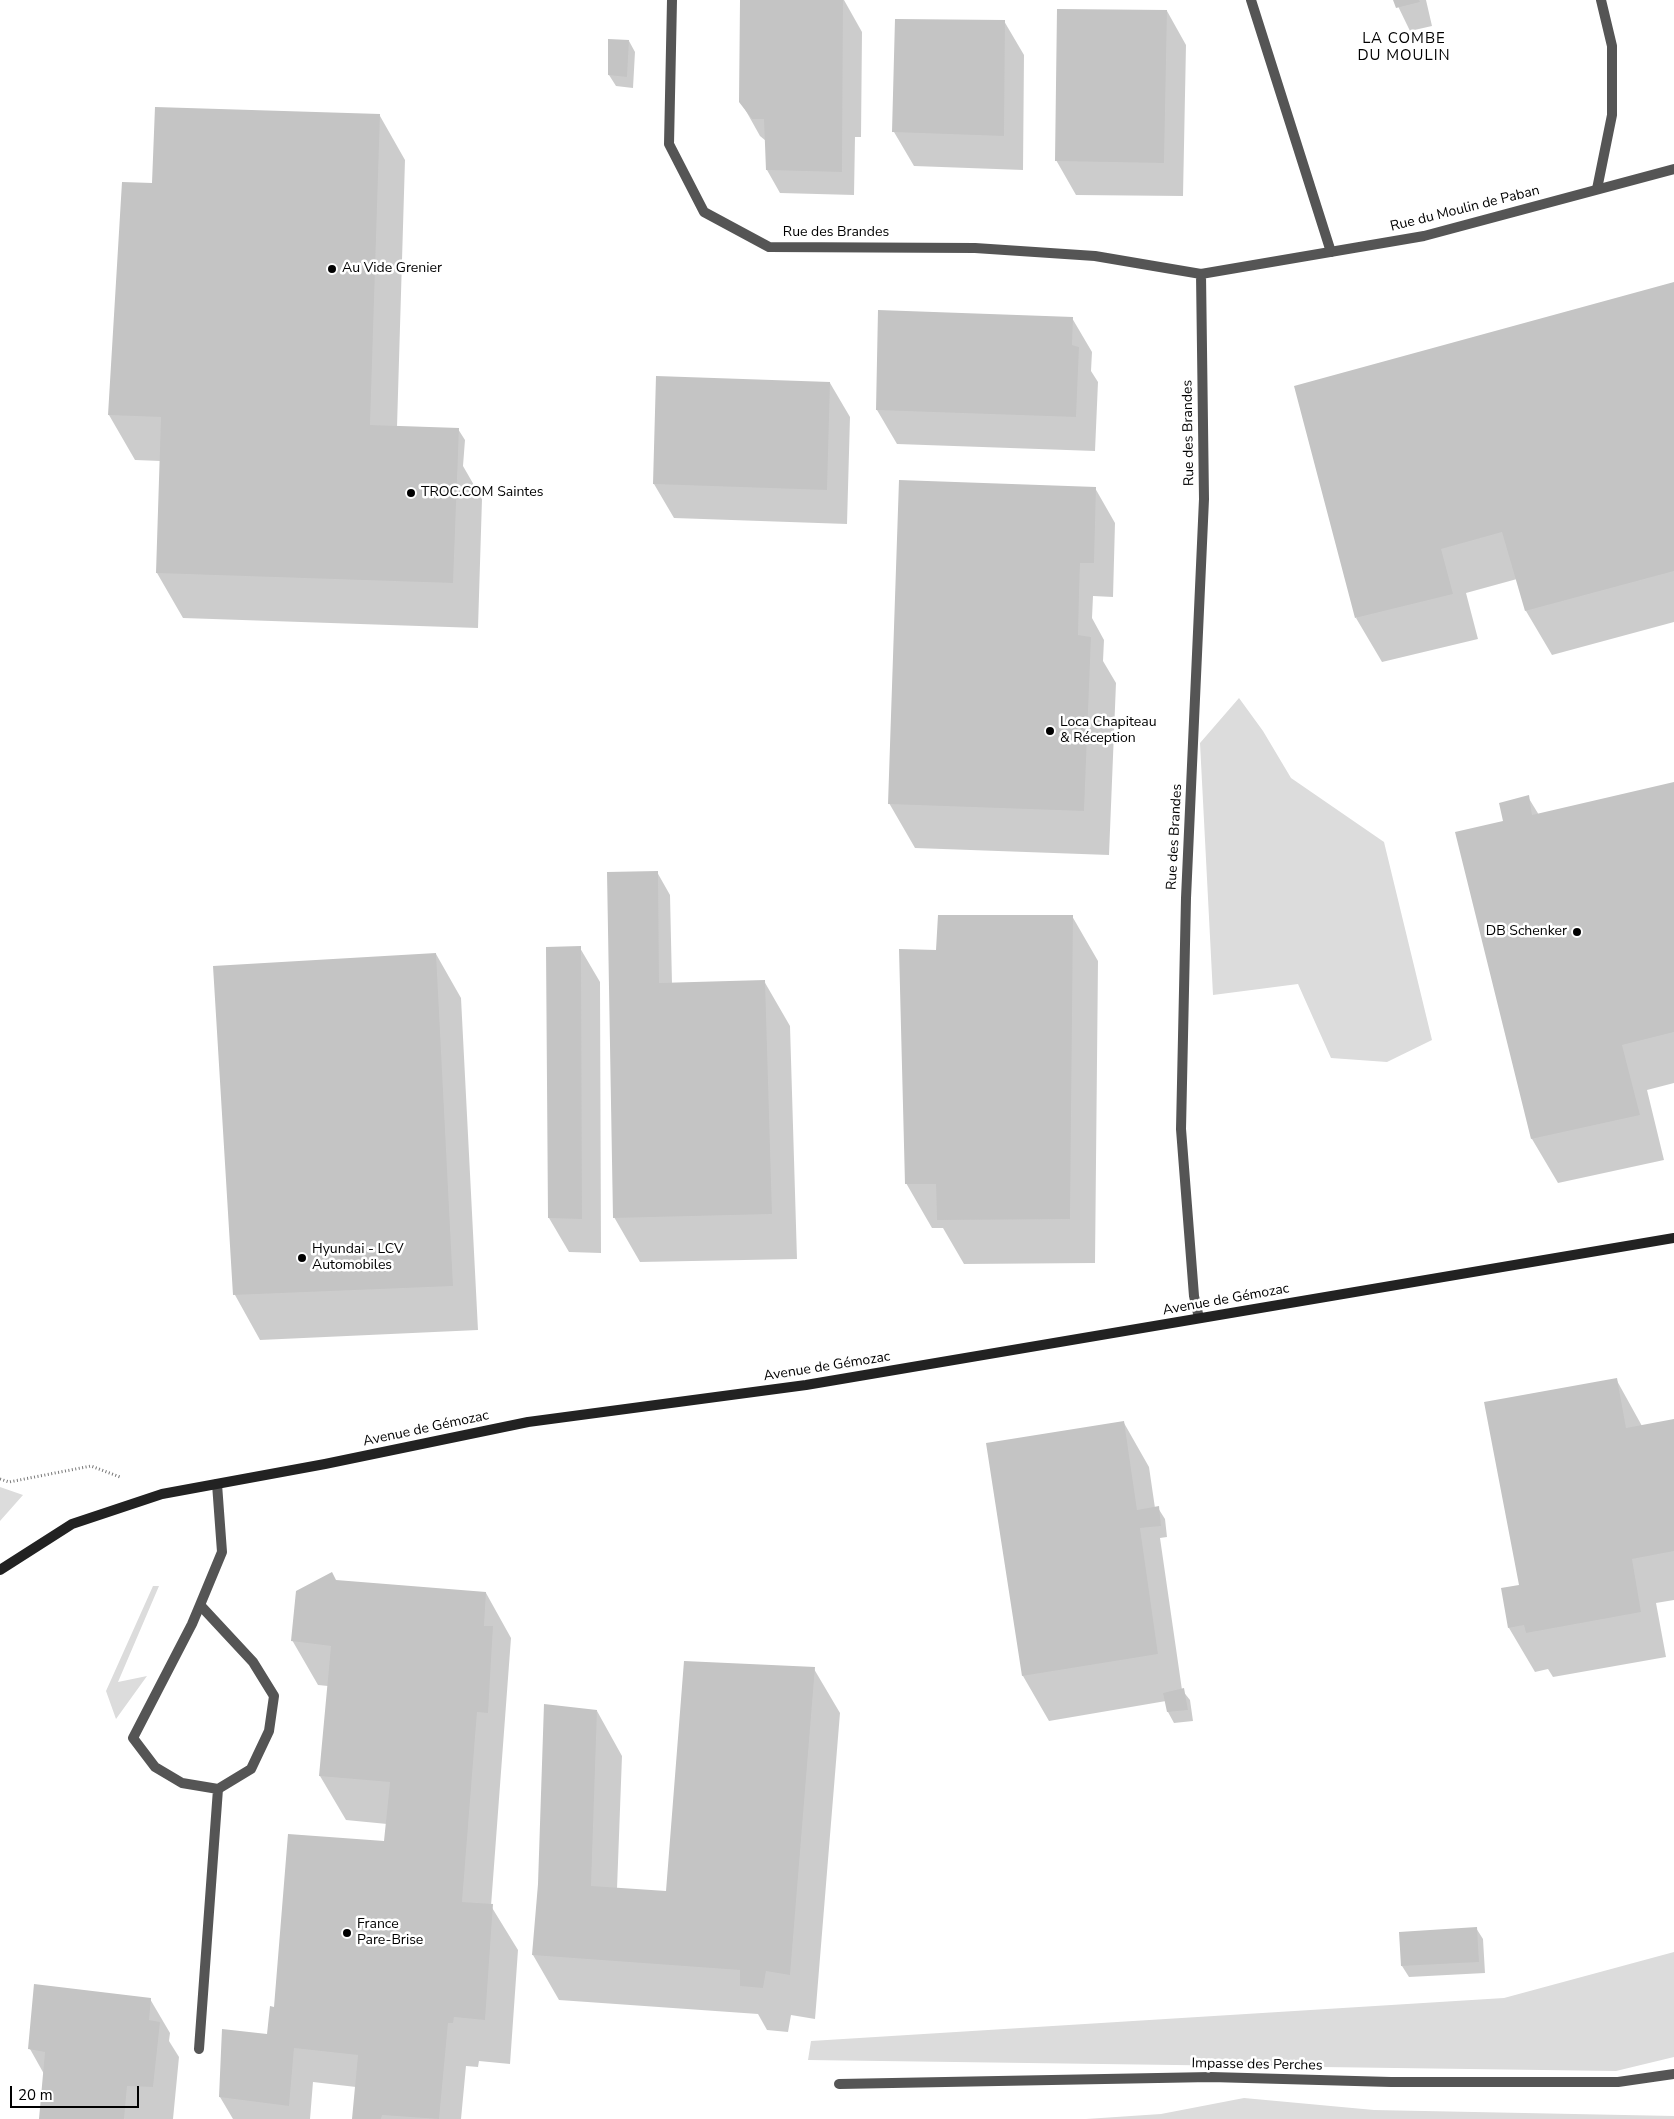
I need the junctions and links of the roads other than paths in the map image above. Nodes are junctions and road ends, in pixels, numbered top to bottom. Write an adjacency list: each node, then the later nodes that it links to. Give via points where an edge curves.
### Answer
1 (672, 0): 7 (street, Rue des Brandes, via 668,144 704,212 769,247 993,249 1095,256)
2 (1251, 0): 6 (street)
3 (1601, 0): 5 (street, via 1612,46 1612,115)
4 (1674, 169): 5 (street, Rue du Moulin de Paban)
5 (1597, 189): 6 (street, Rue du Moulin de Paban, via 1424,236)
6 (1331, 252): 7 (street, Rue du Moulin de Paban)
7 (1201, 274): 9 (street, Rue des Brandes, via 1204,499 1186,898 1181,1129 1194,1296)
8 (1674, 1238): 9 (main road, Avenue de Gémozac)
9 (1199, 1318): 10 (main road, Avenue de Gémozac, via 806,1386 528,1422)
10 (217, 1484): 11 (main road, Avenue de Gémozac, via 162,1494 72,1524); 12 (street, via 222,1552)
11 (0, 1570)
12 (200, 1605): 13 (street, via 253,1662 274,1696 268,1731 251,1769); 13 (street, via 133,1738 155,1768 182,1783)
13 (218, 1789): 14 (street)
14 (199, 2050)
15 (1674, 2074): 16 (street, Impasse des Perches, via 1618,2082 1391,2082 1211,2077)
16 (839, 2084)

